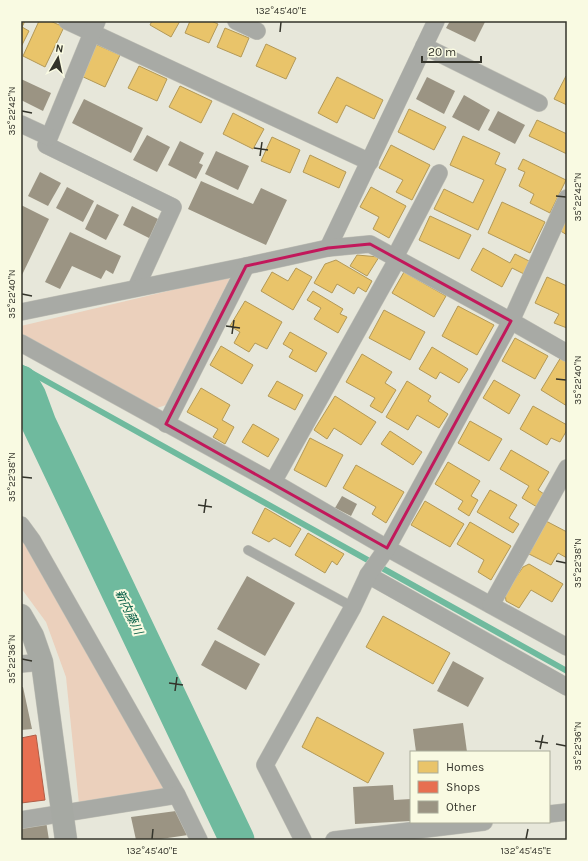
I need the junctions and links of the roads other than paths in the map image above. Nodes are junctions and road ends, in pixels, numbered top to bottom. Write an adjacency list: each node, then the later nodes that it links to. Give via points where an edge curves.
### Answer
1 (67, 21): 4 (street)
2 (236, 21): 5 (street)
3 (436, 21): 6 (street)
4 (95, 27): 9 (street); 10 (street)
5 (257, 31)
6 (424, 46): 7 (street); 10 (street)
7 (539, 103)
8 (21, 124): 9 (street)
9 (49, 137): 16 (street, via 46,145 173,207)
10 (370, 162): 13 (street)
11 (439, 173): 14 (street)
12 (567, 198): 18 (street)
13 (328, 248): 14 (street, via 370,244); 15 (street)
14 (397, 258): 18 (street); 23 (street)
15 (246, 266): 16 (street); 21 (street)
16 (136, 288): 17 (street)
17 (21, 312)
18 (511, 321): 20 (street); 25 (street)
19 (21, 343): 21 (street)
20 (567, 353)
21 (166, 424): 23 (street)
22 (567, 468): 28 (street)
23 (273, 482): 25 (street)
24 (21, 525): 34 (street, via 36,547)
25 (387, 548): 27 (street); 28 (street)
26 (248, 550): 29 (lane)
27 (368, 575): 29 (street); 33 (street)
28 (491, 605): 31 (street)
29 (353, 607): 42 (street, via 265,765)
30 (21, 615): 32 (street, via 33,636)
31 (567, 647)
32 (31, 663): 36 (street)
33 (567, 687)
34 (177, 796): 36 (street); 41 (street)
35 (567, 812): 37 (street)
36 (63, 813): 38 (street); 40 (street)
37 (550, 814)
38 (21, 820)
39 (476, 823): 43 (street)
40 (66, 840)
41 (199, 840)
42 (304, 840)
43 (334, 840)

